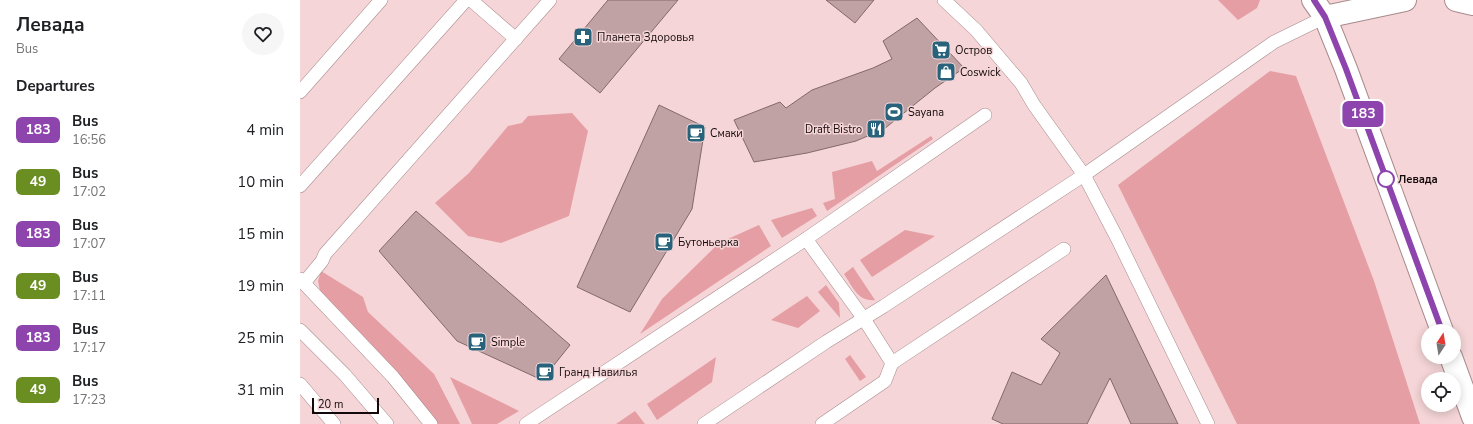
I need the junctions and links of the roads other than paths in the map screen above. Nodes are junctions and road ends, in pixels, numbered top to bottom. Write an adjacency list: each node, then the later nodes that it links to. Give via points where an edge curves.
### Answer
1 (380, 0): 11 (lane)
2 (466, 0): 14 (lane)
3 (471, 0): 10 (lane)
4 (550, 0): 10 (lane)
5 (944, 0): 13 (lane, via 976,30 1021,83)
6 (1405, 0): 9 (street)
7 (1456, 0): 8 (street)
8 (1473, 4)
9 (1319, 9): 13 (lane); 19 (street, via 1360,106)
10 (516, 39): 17 (lane)
11 (300, 92)
12 (985, 115): 15 (lane)
13 (1084, 175): 18 (lane); 31 (lane)
14 (300, 186)
15 (806, 239): 18 (lane); 28 (lane)
16 (1064, 249): 21 (lane)
17 (302, 281): 27 (lane, via 393,377)
18 (864, 319): 21 (lane); 29 (lane)
19 (1439, 324)
20 (300, 330): 26 (lane, via 345,374)
21 (892, 363): 30 (lane, via 885,381)
22 (1454, 364): 24 (street)
23 (300, 384): 25 (lane)
24 (1473, 416)
25 (334, 424)
26 (387, 424)
27 (431, 424)
28 (526, 424)
29 (704, 424)
30 (822, 424)
31 (1208, 424)

